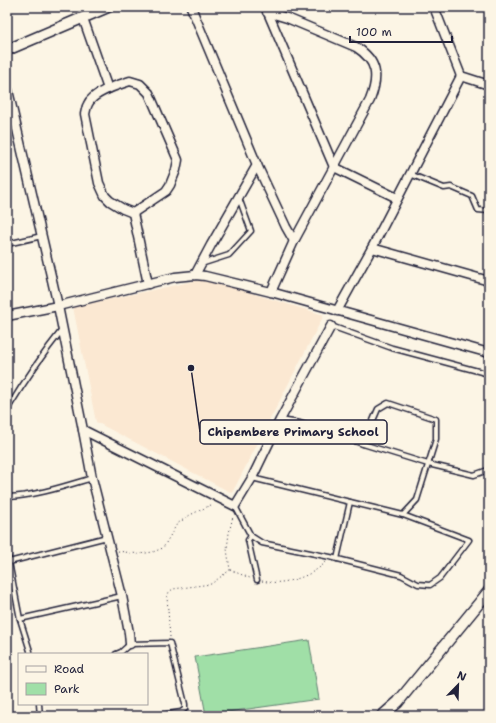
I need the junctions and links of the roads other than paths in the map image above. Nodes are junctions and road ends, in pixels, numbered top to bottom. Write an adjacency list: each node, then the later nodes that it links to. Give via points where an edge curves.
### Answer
1 (108, 7): 4 (street)
2 (190, 7): 12 (street)
3 (434, 7): 8 (street)
4 (92, 10): 6 (street)
5 (266, 10): 13 (street); 13 (street, via 356,47 371,61 376,73 374,89)
6 (83, 18): 7 (street); 11 (street)
7 (7, 50)
8 (461, 76): 9 (street); 14 (street)
9 (489, 85)
10 (7, 86): 19 (street)
11 (108, 89): 18 (street, via 94,96 88,104 86,114 99,183 110,201); 18 (street, via 130,81 140,84 150,93 178,160 166,191)
12 (256, 165): 15 (street); 20 (street)
13 (334, 167): 16 (street); 20 (street)
14 (410, 174): 16 (street); 17 (lane, via 472,196 478,210)
15 (239, 197): 23 (street); 23 (lane, via 251,231 229,255)
16 (398, 198): 22 (street)
17 (489, 211)
18 (133, 213): 26 (street)
19 (42, 236): 21 (lane); 28 (street)
20 (294, 241): 27 (street)
21 (7, 244)
22 (372, 248): 25 (street); 29 (street)
23 (201, 265): 24 (street)
24 (195, 275): 26 (street); 27 (street)
25 (489, 281)
26 (148, 284): 28 (street)
27 (271, 292): 29 (street)
28 (58, 306): 30 (street); 32 (street)
29 (337, 311): 33 (street)
30 (7, 316)
31 (331, 326): 34 (lane, via 392,348); 36 (street)
32 (63, 329): 35 (lane, via 24,381); 37 (street)
33 (489, 353)
34 (489, 374)
35 (7, 410)
36 (280, 420): 38 (lane, via 300,423); 42 (street)
37 (83, 430): 41 (street); 45 (street)
38 (363, 444): 39 (lane); 39 (lane, via 378,409 388,402 436,419 436,439)
39 (428, 464): 40 (lane, via 474,475); 46 (lane, via 417,500)
40 (489, 468)
41 (92, 478): 43 (lane, via 51,490); 48 (street)
42 (252, 478): 44 (lane); 45 (street)
43 (7, 497)
44 (350, 502): 46 (lane); 50 (lane)
45 (235, 506): 47 (lane)
46 (403, 515): 50 (lane, via 469,540 440,578 430,585 418,584 401,575)
47 (251, 536): 50 (lane, via 262,543); 52 (lane, via 248,540)
48 (107, 537): 51 (lane); 54 (street)
49 (7, 552): 51 (lane)
50 (337, 559)
51 (9, 562): 55 (lane)
52 (257, 580)
53 (489, 591): 62 (street, via 398,702)
54 (122, 596): 55 (lane); 56 (street)
55 (20, 619): 57 (lane)
56 (130, 644): 58 (lane); 61 (lane, via 170,643 185,709)
57 (30, 653)
58 (118, 653)
59 (39, 705): 60 (lane)
60 (40, 716)
61 (156, 716)
62 (382, 716)

